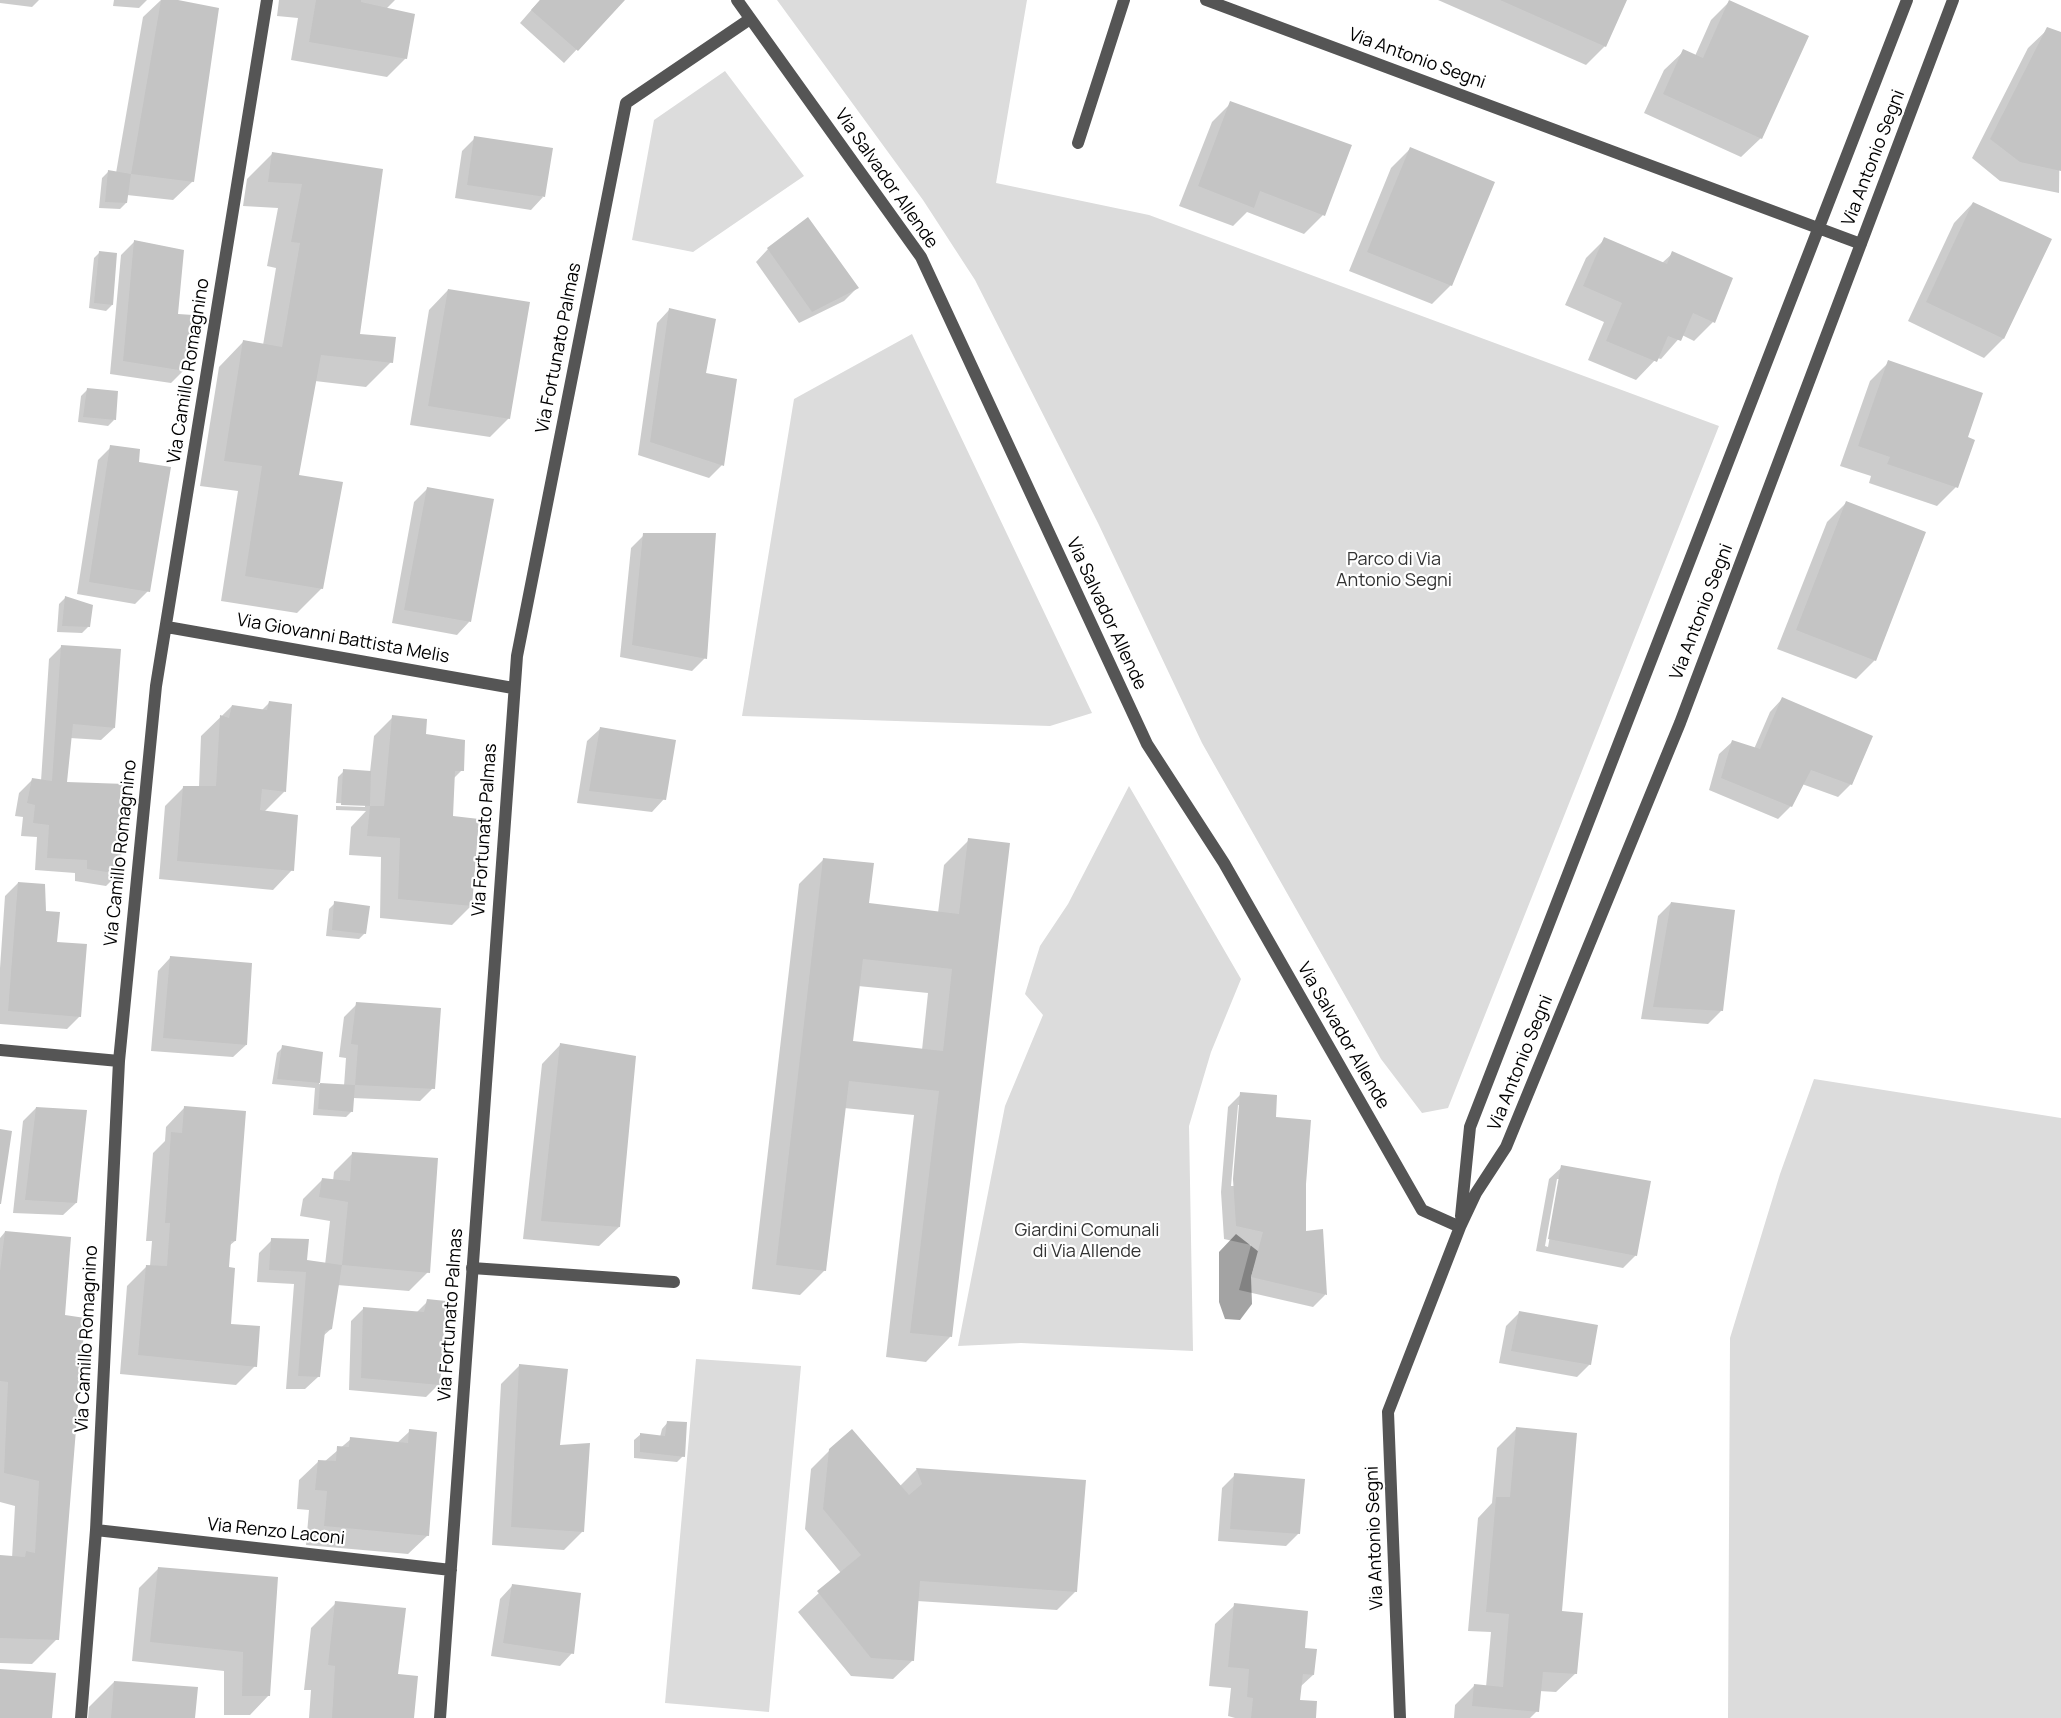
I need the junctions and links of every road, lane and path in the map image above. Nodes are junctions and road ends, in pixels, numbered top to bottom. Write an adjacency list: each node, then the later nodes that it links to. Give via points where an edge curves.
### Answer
1 (267, 0): 11 (street, Via Camillo Romagnino)
2 (737, 0): 7 (street, Via Salvador Allende)
3 (1124, 0): 8 (street)
4 (1206, 0): 9 (street, Via Antonio Segni)
5 (1908, 0): 9 (street, Via Antonio Segni)
6 (1953, 0): 10 (street, Via Antonio Segni)
7 (750, 19): 12 (street, Via Fortunato Palmas, via 626,104); 15 (street, Via Salvador Allende, via 921,257 1147,744 1224,863 1422,1210)
8 (1077, 142)
9 (1818, 227): 10 (street); 15 (street, Via Antonio Segni, via 1470,1127)
10 (1861, 244): 15 (street, Via Antonio Segni, via 1680,723 1506,1147 1476,1193)
11 (167, 627): 12 (street, Via Giovanni Battista Melis); 14 (street, Via Camillo Romagnino, via 156,686)
12 (513, 688): 16 (street, Via Fortunato Palmas)
13 (0, 1050): 14 (street)
14 (119, 1061): 18 (street, Via Camillo Romagnino)
15 (1460, 1227): 22 (street, Via Antonio Segni, via 1388,1412)
16 (472, 1268): 17 (street); 19 (street, Via Fortunato Palmas)
17 (674, 1282)
18 (96, 1530): 19 (street, Via Renzo Laconi); 20 (street, Via Camillo Romagnino)
19 (451, 1570): 21 (street, Via Fortunato Palmas)
20 (81, 1718)
21 (440, 1718)
22 (1400, 1718)

